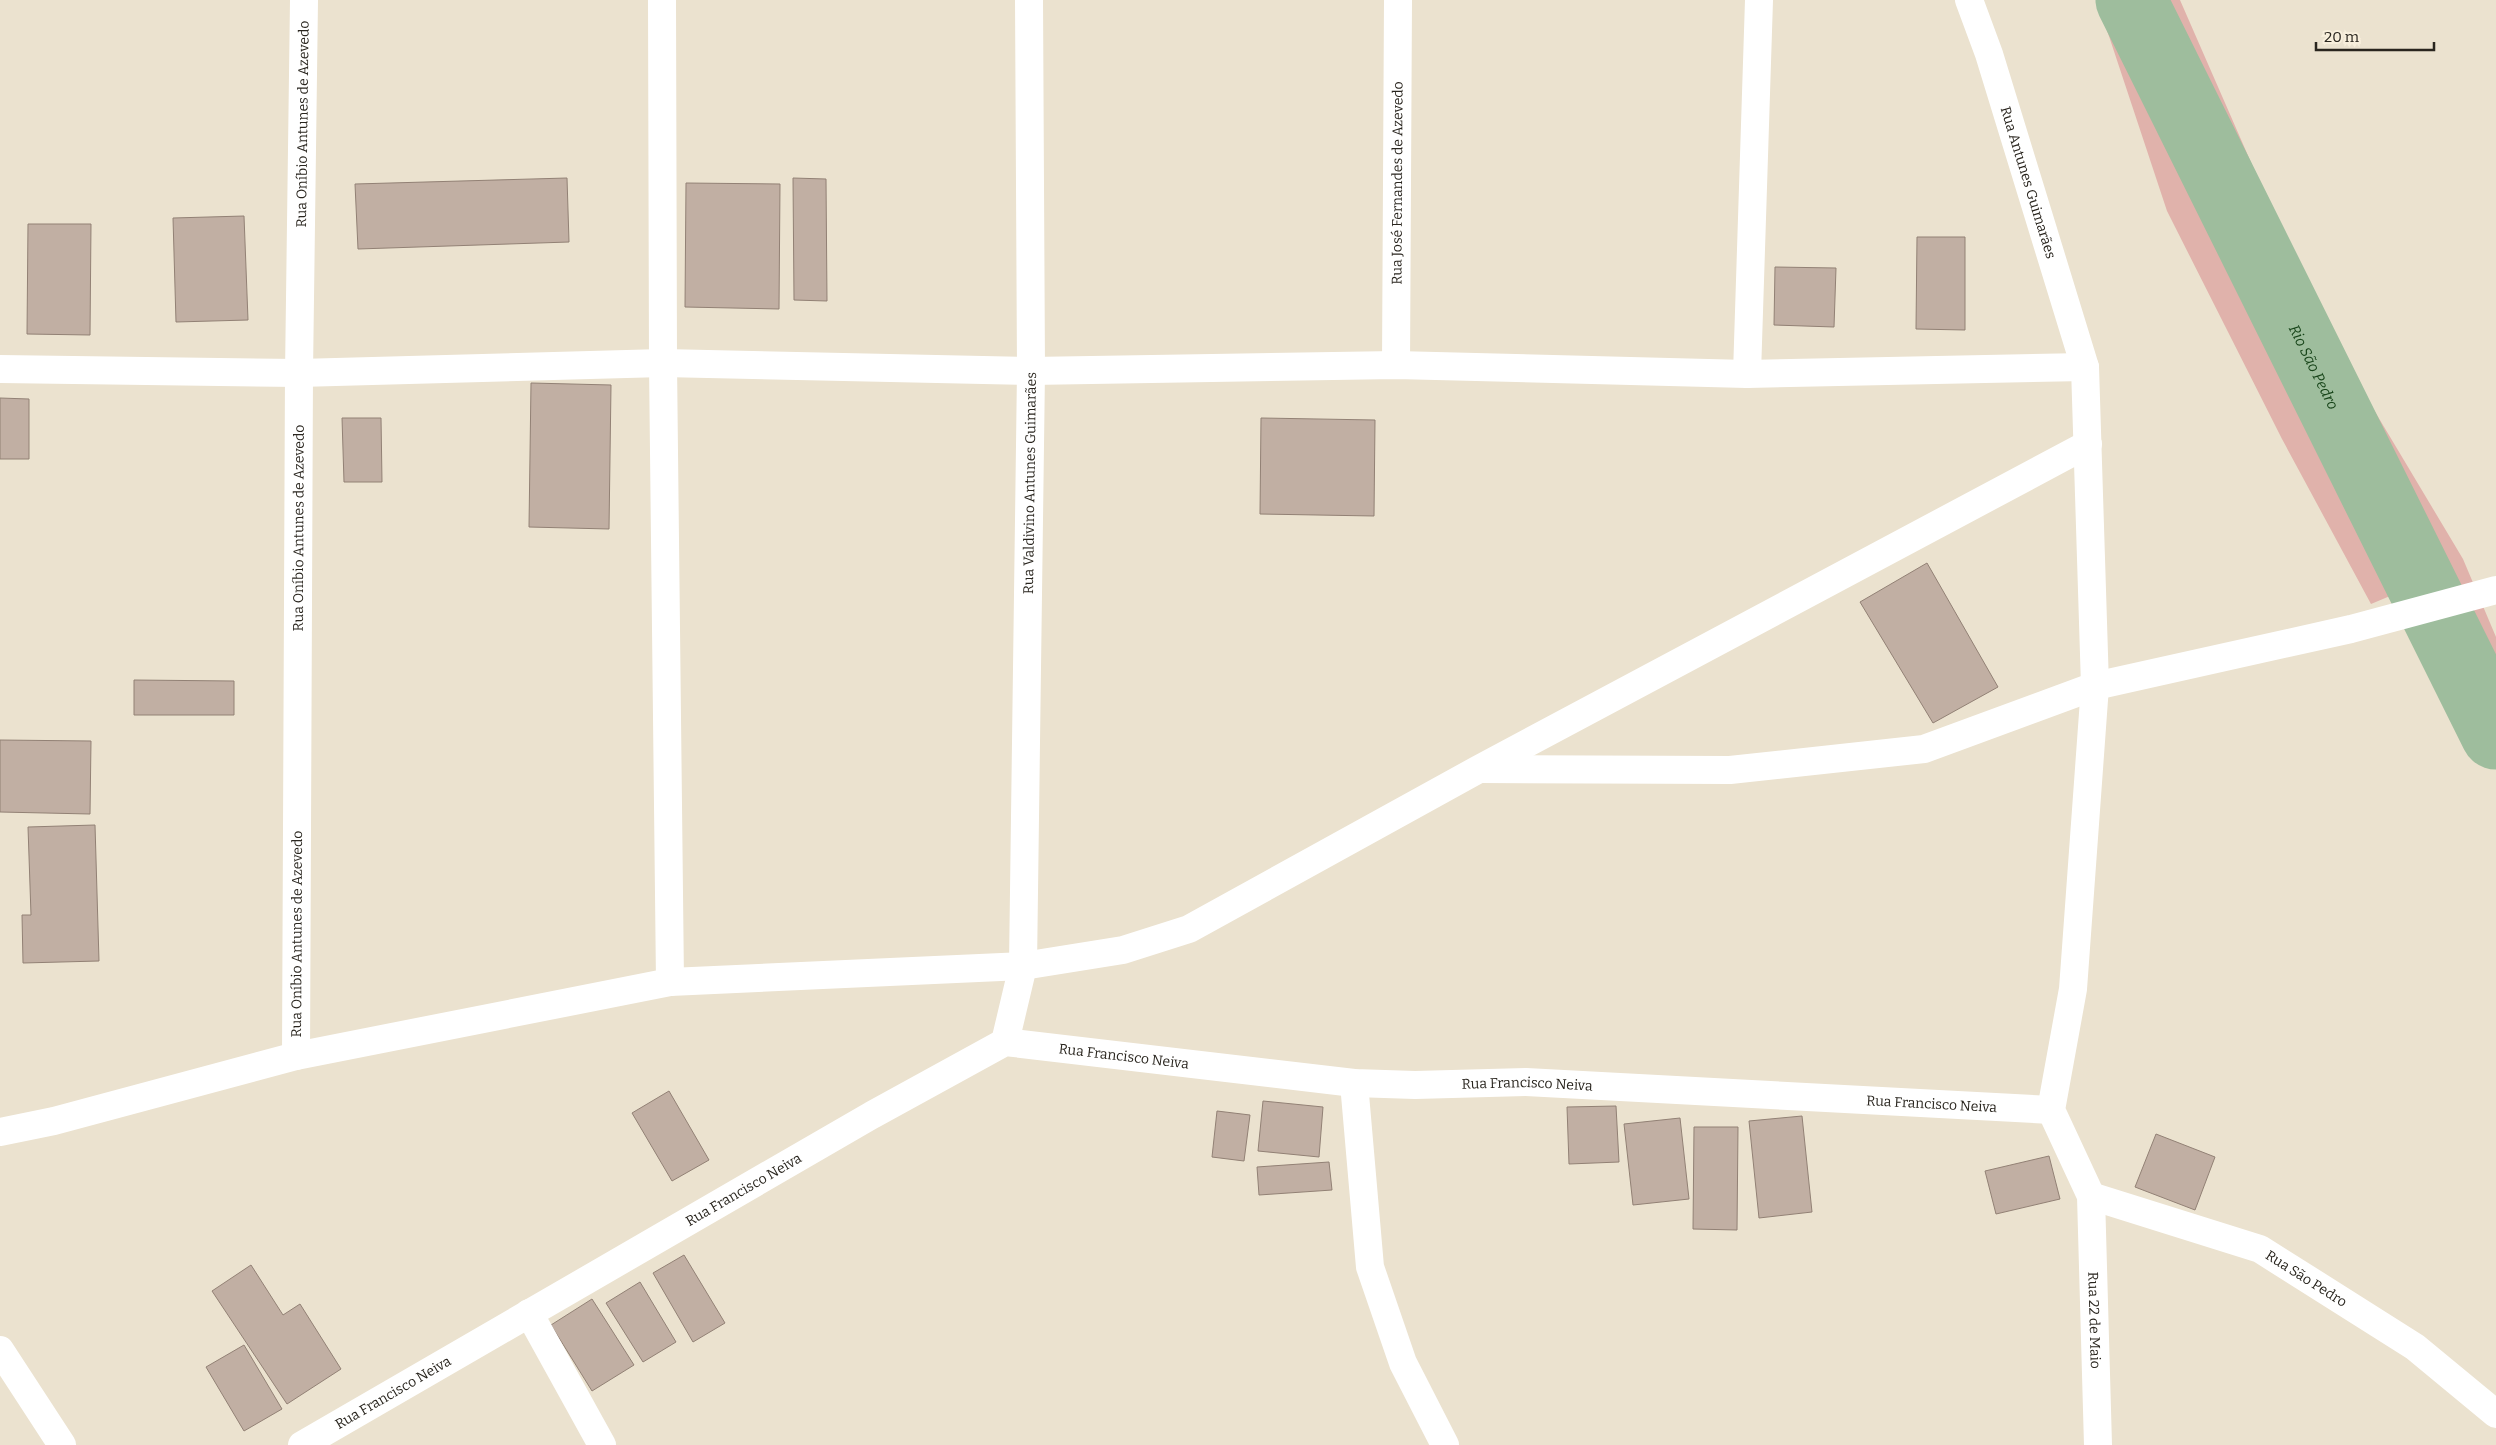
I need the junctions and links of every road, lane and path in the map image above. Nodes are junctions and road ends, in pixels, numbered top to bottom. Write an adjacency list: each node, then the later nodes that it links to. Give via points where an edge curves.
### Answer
1 (304, 0): 12 (street, Rua Oníbio Antunes de Azevedo)
2 (662, 0): 7 (street)
3 (1029, 0): 11 (street, Rua Valdivino Antunes Guimarães)
4 (1398, 0): 8 (street, Rua José Fernandes de Azevedo)
5 (1758, 0): 13 (street)
6 (1969, 0): 9 (street, Rua Antunes Guimarães, via 1989,54)
7 (663, 363): 11 (street); 12 (street); 19 (street)
8 (1396, 365): 11 (street); 13 (street)
9 (2084, 368): 13 (street); 14 (street, Rua Antunes Guimarães)
10 (0, 369): 12 (street)
11 (1031, 371): 18 (street, Rua Valdivino Antunes Guimarães)
12 (299, 373): 21 (street, Rua Oníbio Antunes de Azevedo)
13 (1747, 374)
14 (2088, 444): 16 (street, Rua Antunes Guimarães); 17 (street)
15 (2496, 590): 16 (street, via 2351,629)
16 (2095, 686): 17 (street, via 1924,749 1730,770); 23 (street, Rua Antunes Guimarães, via 2073,989)
17 (1479, 769): 18 (street, via 1189,929 1123,950)
18 (1023, 966): 19 (street); 20 (street, Rua Valdivino Antunes Guimarães)
19 (670, 982): 21 (street)
20 (1005, 1042): 22 (street, Rua Francisco Neiva); 26 (street, Rua Francisco Neiva)
21 (296, 1056): 24 (street, via 54,1121)
22 (1354, 1083): 23 (street, Rua Francisco Neiva, via 1526,1082); 32 (street, via 1370,1267 1403,1363)
23 (2051, 1110): 25 (street)
24 (0, 1132)
25 (2091, 1196): 28 (street, Rua São Pedro, via 2260,1249 2416,1347); 33 (street, Rua 22 de Maio)
26 (529, 1313): 30 (street, Rua Francisco Neiva); 31 (street)
27 (0, 1350): 29 (street)
28 (2496, 1414)
29 (62, 1445)
30 (302, 1445)
31 (602, 1445)
32 (1445, 1445)
33 (2098, 1445)

